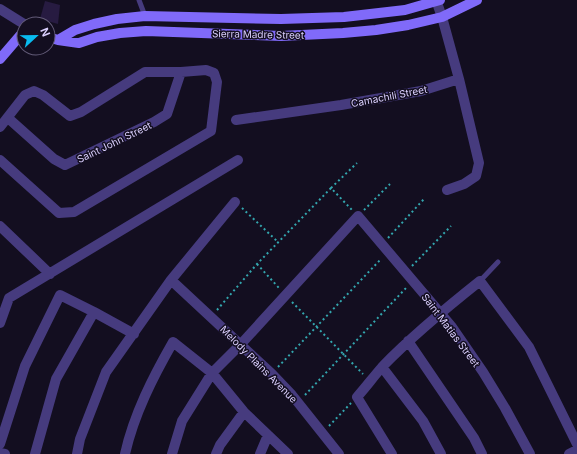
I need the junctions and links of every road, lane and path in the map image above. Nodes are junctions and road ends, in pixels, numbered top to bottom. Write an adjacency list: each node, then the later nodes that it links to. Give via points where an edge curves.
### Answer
1 (139, 0): 5 (lane)
2 (437, 0): 6 (main road, Sierra Madre Street, via 405,10 344,17); 7 (street)
3 (477, 0): 7 (main road, Sierra Madre Street)
4 (0, 9): 8 (street)
5 (145, 16): 6 (main road, Sierra Madre Street); 11 (main road, Sierra Madre Street, via 94,24 75,30)
6 (223, 17): 9 (main road)
7 (442, 17): 9 (main road, Sierra Madre Street, via 408,25 342,33 281,36); 14 (street)
8 (16, 19)
9 (222, 34): 11 (main road, Sierra Madre Street, via 146,31 113,34 79,43)
10 (16, 40): 12 (main road)
11 (58, 40)
12 (0, 59)
13 (181, 72): 15 (street, via 145,72 81,112 70,116 34,91 25,95); 15 (street, Saint John Street, via 168,114 65,165 54,159); 18 (street, via 206,70 214,73 217,82 211,131 74,212 59,213)
14 (459, 79): 16 (street, Camachili Street, via 421,91); 23 (street, via 479,163 476,176)
15 (8, 118): 17 (street)
16 (236, 120)
17 (0, 127)
18 (0, 160)
19 (238, 160): 34 (street)
20 (357, 162): 22 (path)
21 (390, 184): 26 (path)
22 (331, 188): 26 (path); 29 (path)
23 (447, 190)
24 (424, 199): 30 (path)
25 (235, 202): 29 (path); 35 (street)
26 (358, 216): 30 (street, Saint Matias Street); 38 (street)
27 (0, 226): 34 (street)
28 (451, 226): 33 (path)
29 (278, 243): 32 (path)
30 (385, 248): 33 (street, Saint Matias Street); 43 (path)
31 (498, 262): 37 (lane)
32 (258, 264): 38 (path); 41 (path)
33 (405, 273): 36 (street, Saint Matias Street)
34 (50, 274): 42 (street, via 9,298)
35 (171, 280): 41 (street, Melody Plains Avenue); 44 (street)
36 (413, 281): 40 (street, Saint Matias Street); 47 (path)
37 (480, 281): 40 (street); 58 (street, via 529,347)
38 (286, 295): 43 (path); 46 (street)
39 (94, 312): 44 (street); 57 (street, via 60,295 25,366); 62 (street, via 56,379)
40 (440, 312): 45 (street); 73 (street, Saint Matias Street, via 483,372)
41 (210, 316): 46 (street, Melody Plains Avenue)
42 (0, 323)
43 (316, 327): 47 (path); 50 (path)
44 (134, 334): 63 (street, via 106,372 80,438)
45 (408, 341): 48 (street); 72 (street, via 474,438)
46 (241, 344): 49 (street); 50 (street, Melody Plains Avenue)
47 (344, 354): 51 (path); 53 (path)
48 (382, 367): 51 (street); 71 (street, via 423,421)
49 (212, 373): 54 (street); 64 (street, via 173,342 147,392 130,433); 65 (street, via 182,421)
50 (272, 374): 53 (street, Melody Plains Avenue)
51 (370, 381): 52 (street)
52 (357, 397): 55 (path); 70 (street)
53 (298, 402): 55 (street, Melody Plains Avenue)
54 (244, 412): 56 (street); 66 (street)
55 (323, 432): 69 (street, Melody Plains Avenue)
56 (268, 435): 67 (street); 68 (street)
57 (0, 444)
58 (577, 444)
59 (577, 450): 74 (street)
60 (0, 453): 61 (street)
61 (4, 454)
62 (35, 454)
63 (77, 454)
64 (125, 454)
65 (172, 454)
66 (216, 454)
67 (260, 454)
68 (288, 454)
69 (339, 454)
70 (392, 454)
71 (441, 454)
72 (482, 454)
73 (530, 454)
74 (569, 454)

